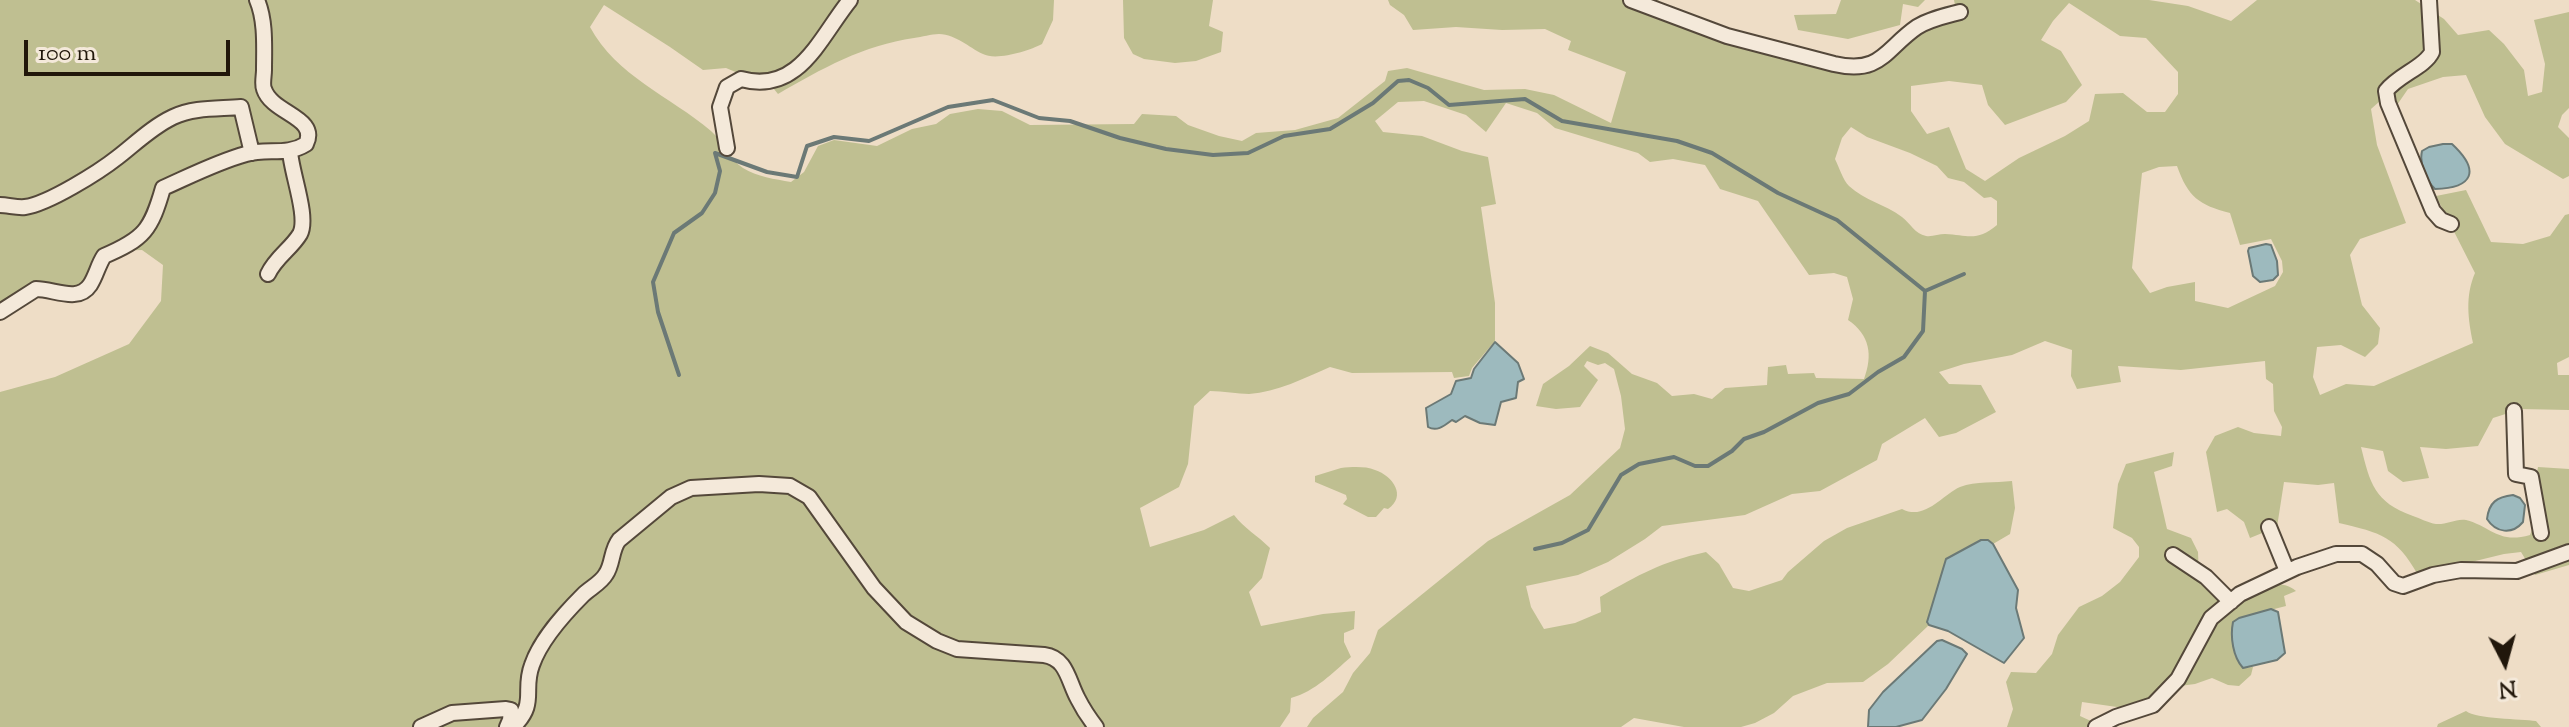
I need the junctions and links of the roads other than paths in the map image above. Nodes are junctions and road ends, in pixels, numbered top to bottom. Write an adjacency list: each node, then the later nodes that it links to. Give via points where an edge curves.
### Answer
1 (257, 0): 7 (street, via 264,90 310,134 306,144)
2 (850, 0): 6 (street, via 816,49 790,73 776,81 741,79 727,87 720,107)
3 (1631, 0): 5 (street, via 1727,36 1852,67 1881,60 1916,28)
4 (2429, 0): 10 (street, via 2432,52 2386,91 2433,211)
5 (1960, 12)
6 (727, 148)
7 (290, 151): 8 (street); 11 (street, via 303,226)
8 (252, 153): 9 (street, via 241,107 186,112 142,136 91,176 45,199 22,207); 12 (street, via 163,188 145,233 104,256 85,291 70,295 36,289)
9 (0, 205)
10 (2451, 224)
11 (268, 274)
12 (0, 312)
13 (2514, 411): 15 (street, via 2516,474 2531,477)
14 (2269, 527): 18 (street)
15 (2541, 533)
16 (2569, 552): 18 (street, via 2517,571 2461,570 2403,586 2370,558 2351,552)
17 (2173, 555): 19 (street)
18 (2287, 571): 19 (street)
19 (2231, 602): 20 (street, via 2211,618 2178,679)
20 (2143, 710): 21 (street); 26 (street)
21 (2142, 725)
22 (421, 727): 23 (street, via 452,713 506,709 511,710)
23 (507, 727)
24 (513, 727): 25 (street, via 529,702 534,658 569,611 606,575 619,540 681,491 759,484 790,486 809,497 886,603 919,631 957,649 1057,659)
25 (1096, 727)
26 (2096, 727)

